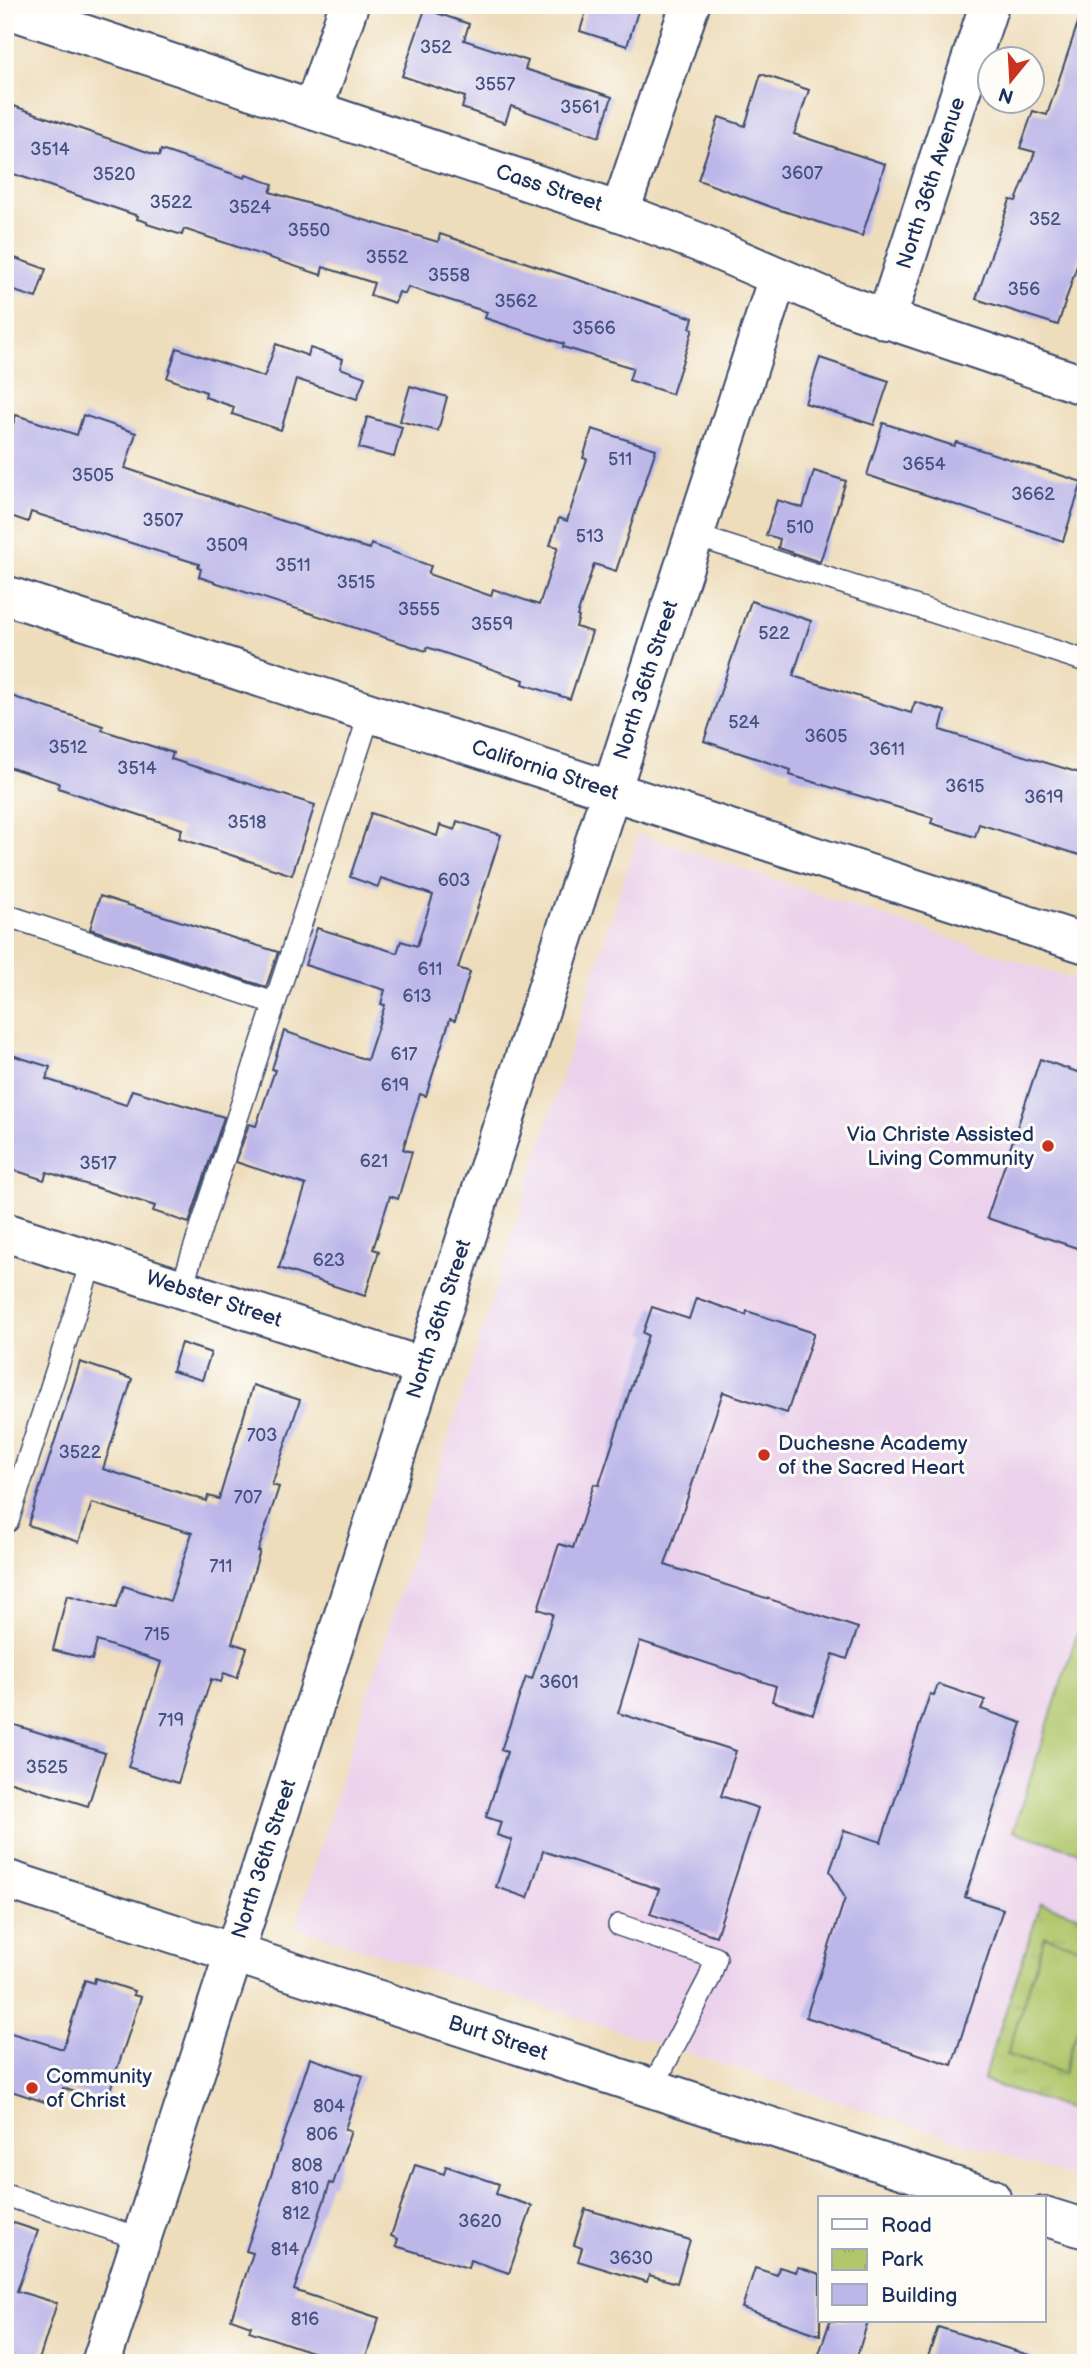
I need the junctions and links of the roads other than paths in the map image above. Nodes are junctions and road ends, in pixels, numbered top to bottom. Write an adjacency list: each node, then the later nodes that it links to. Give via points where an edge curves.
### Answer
1 (349, 5): 6 (street)
2 (690, 5): 7 (street)
3 (989, 5): 9 (street, North 36th Avenue)
4 (5, 8): 5 (street, Cass Street)
5 (56, 15): 6 (street, Cass Street)
6 (313, 110): 7 (street, Cass Street)
7 (620, 212): 8 (street, Cass Street)
8 (778, 276): 9 (street, Cass Street); 11 (street, North 36th Street)
9 (886, 320): 10 (street, Cass Street)
10 (1086, 386)
11 (693, 535): 13 (lane); 15 (street, North 36th Street)
12 (5, 595): 14 (street, California Street)
13 (1086, 661)
14 (370, 713): 15 (street, California Street); 18 (lane)
15 (610, 790): 17 (street, California Street); 22 (street, North 36th Street)
16 (5, 915): 18 (lane)
17 (1086, 944)
18 (274, 1003): 21 (lane)
19 (5, 1232): 20 (street, Webster Street)
20 (92, 1260): 21 (street, Webster Street); 23 (lane)
21 (181, 1289): 22 (street, Webster Street)
22 (423, 1367): 26 (street, North 36th Street)
23 (8, 1521)
24 (5, 1878): 26 (street, Burt Street)
25 (619, 1925): 27 (lane, via 716,1958)
26 (234, 1952): 27 (street, Burt Street); 32 (street, North 36th Street)
27 (652, 2088): 29 (street, Burt Street)
28 (5, 2194): 32 (lane)
29 (985, 2196)
30 (1046, 2217): 31 (street)
31 (1086, 2229)
32 (142, 2239): 33 (street, North 36th Street)
33 (101, 2363)

